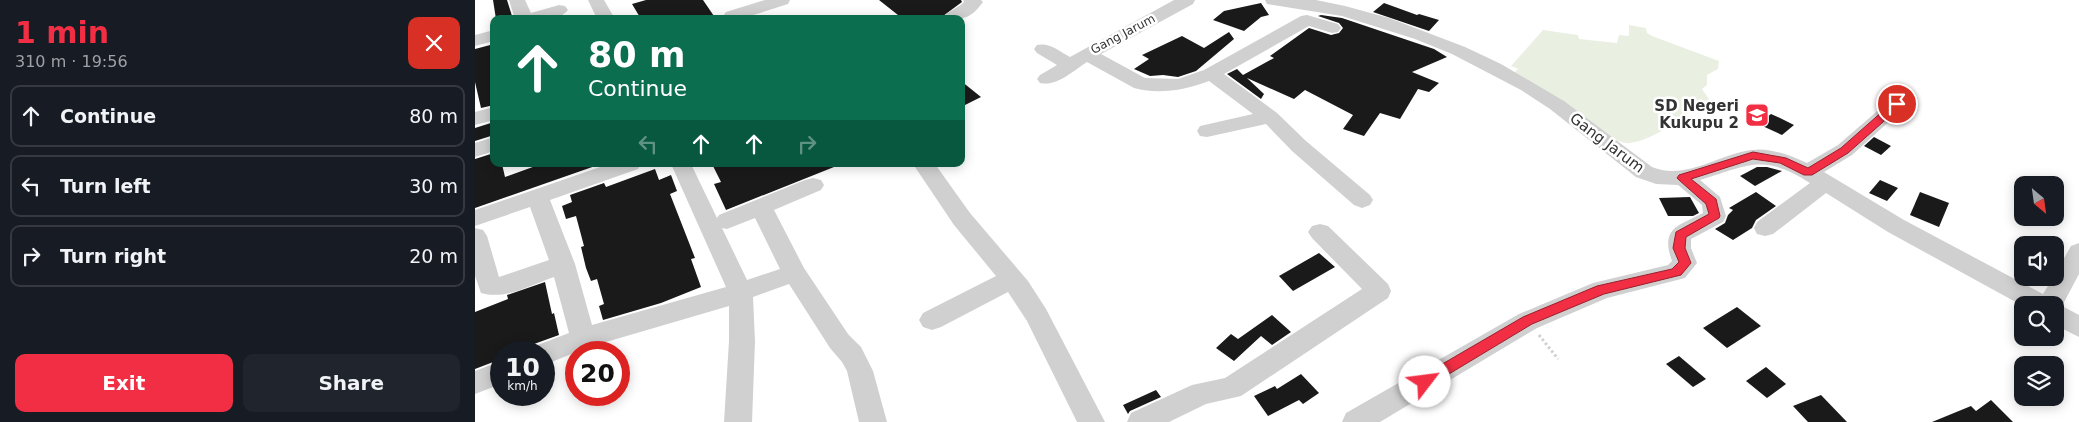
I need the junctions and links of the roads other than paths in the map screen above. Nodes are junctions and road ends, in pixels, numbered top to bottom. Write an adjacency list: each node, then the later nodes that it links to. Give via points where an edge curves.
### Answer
1 (517, 0): 9 (street)
2 (596, 0): 10 (street)
3 (722, 0): 11 (street)
4 (782, 0): 12 (street)
5 (791, 0): 13 (street, via 794,8)
6 (971, 0): 14 (street, via 974,2)
7 (1187, 0): 21 (street, Gang Jarum)
8 (1273, 0): 35 (street, Gang Jarum, via 1363,16 1427,37 1498,69 1555,104 1644,172)
9 (523, 15)
10 (604, 15)
11 (732, 15)
12 (739, 15)
13 (775, 15)
14 (958, 15)
15 (1332, 28): 23 (street, Gang Jarum, via 1307,20)
16 (490, 31): 17 (street)
17 (475, 35)
18 (490, 36): 19 (street)
19 (475, 41)
20 (1043, 49): 22 (street)
21 (1087, 54): 22 (street, Gang Jarum); 23 (street, Gang Jarum, via 1141,84 1180,85)
22 (1070, 65): 24 (street, Gang Jarum)
23 (1211, 74): 27 (street)
24 (1047, 79)
25 (1897, 104): 36 (street)
26 (490, 114): 28 (street)
27 (1270, 117): 29 (street); 39 (street)
28 (475, 119)
29 (1207, 131)
30 (490, 145): 31 (street)
31 (475, 150)
32 (621, 167): 38 (street)
33 (682, 167): 50 (street)
34 (926, 167): 49 (street, via 962,219)
35 (1683, 178): 36 (street, Gang Jarum, via 1753,156 1782,160); 64 (street, via 1712,202 1715,216 1680,235 1679,248 1685,263 1676,272 1602,290 1528,321)
36 (1817, 178): 43 (street); 51 (street, Gang Jarum)
37 (813, 185): 40 (street)
38 (537, 196): 41 (street); 47 (street)
39 (1362, 200)
40 (761, 207): 42 (street); 48 (street)
41 (475, 218)
42 (727, 220)
43 (1765, 228)
44 (1321, 232): 63 (street, via 1379,291 1231,388 1202,393)
45 (475, 236): 47 (street, via 490,286 503,286)
46 (2079, 252): 52 (street)
47 (563, 264): 56 (street)
48 (794, 273): 50 (street); 61 (street, via 839,342 852,355 860,371)
49 (1012, 279): 54 (street); 62 (street, via 1037,316)
50 (741, 293): 56 (street); 60 (street)
51 (2025, 296)
52 (2055, 296)
53 (2064, 318): 55 (street)
54 (932, 320)
55 (2079, 327)
56 (583, 338): 57 (street)
57 (555, 349)
58 (490, 377): 59 (street)
59 (475, 383)
60 (738, 422)
61 (873, 422)
62 (1091, 422)
63 (1141, 422)
64 (1356, 422)

